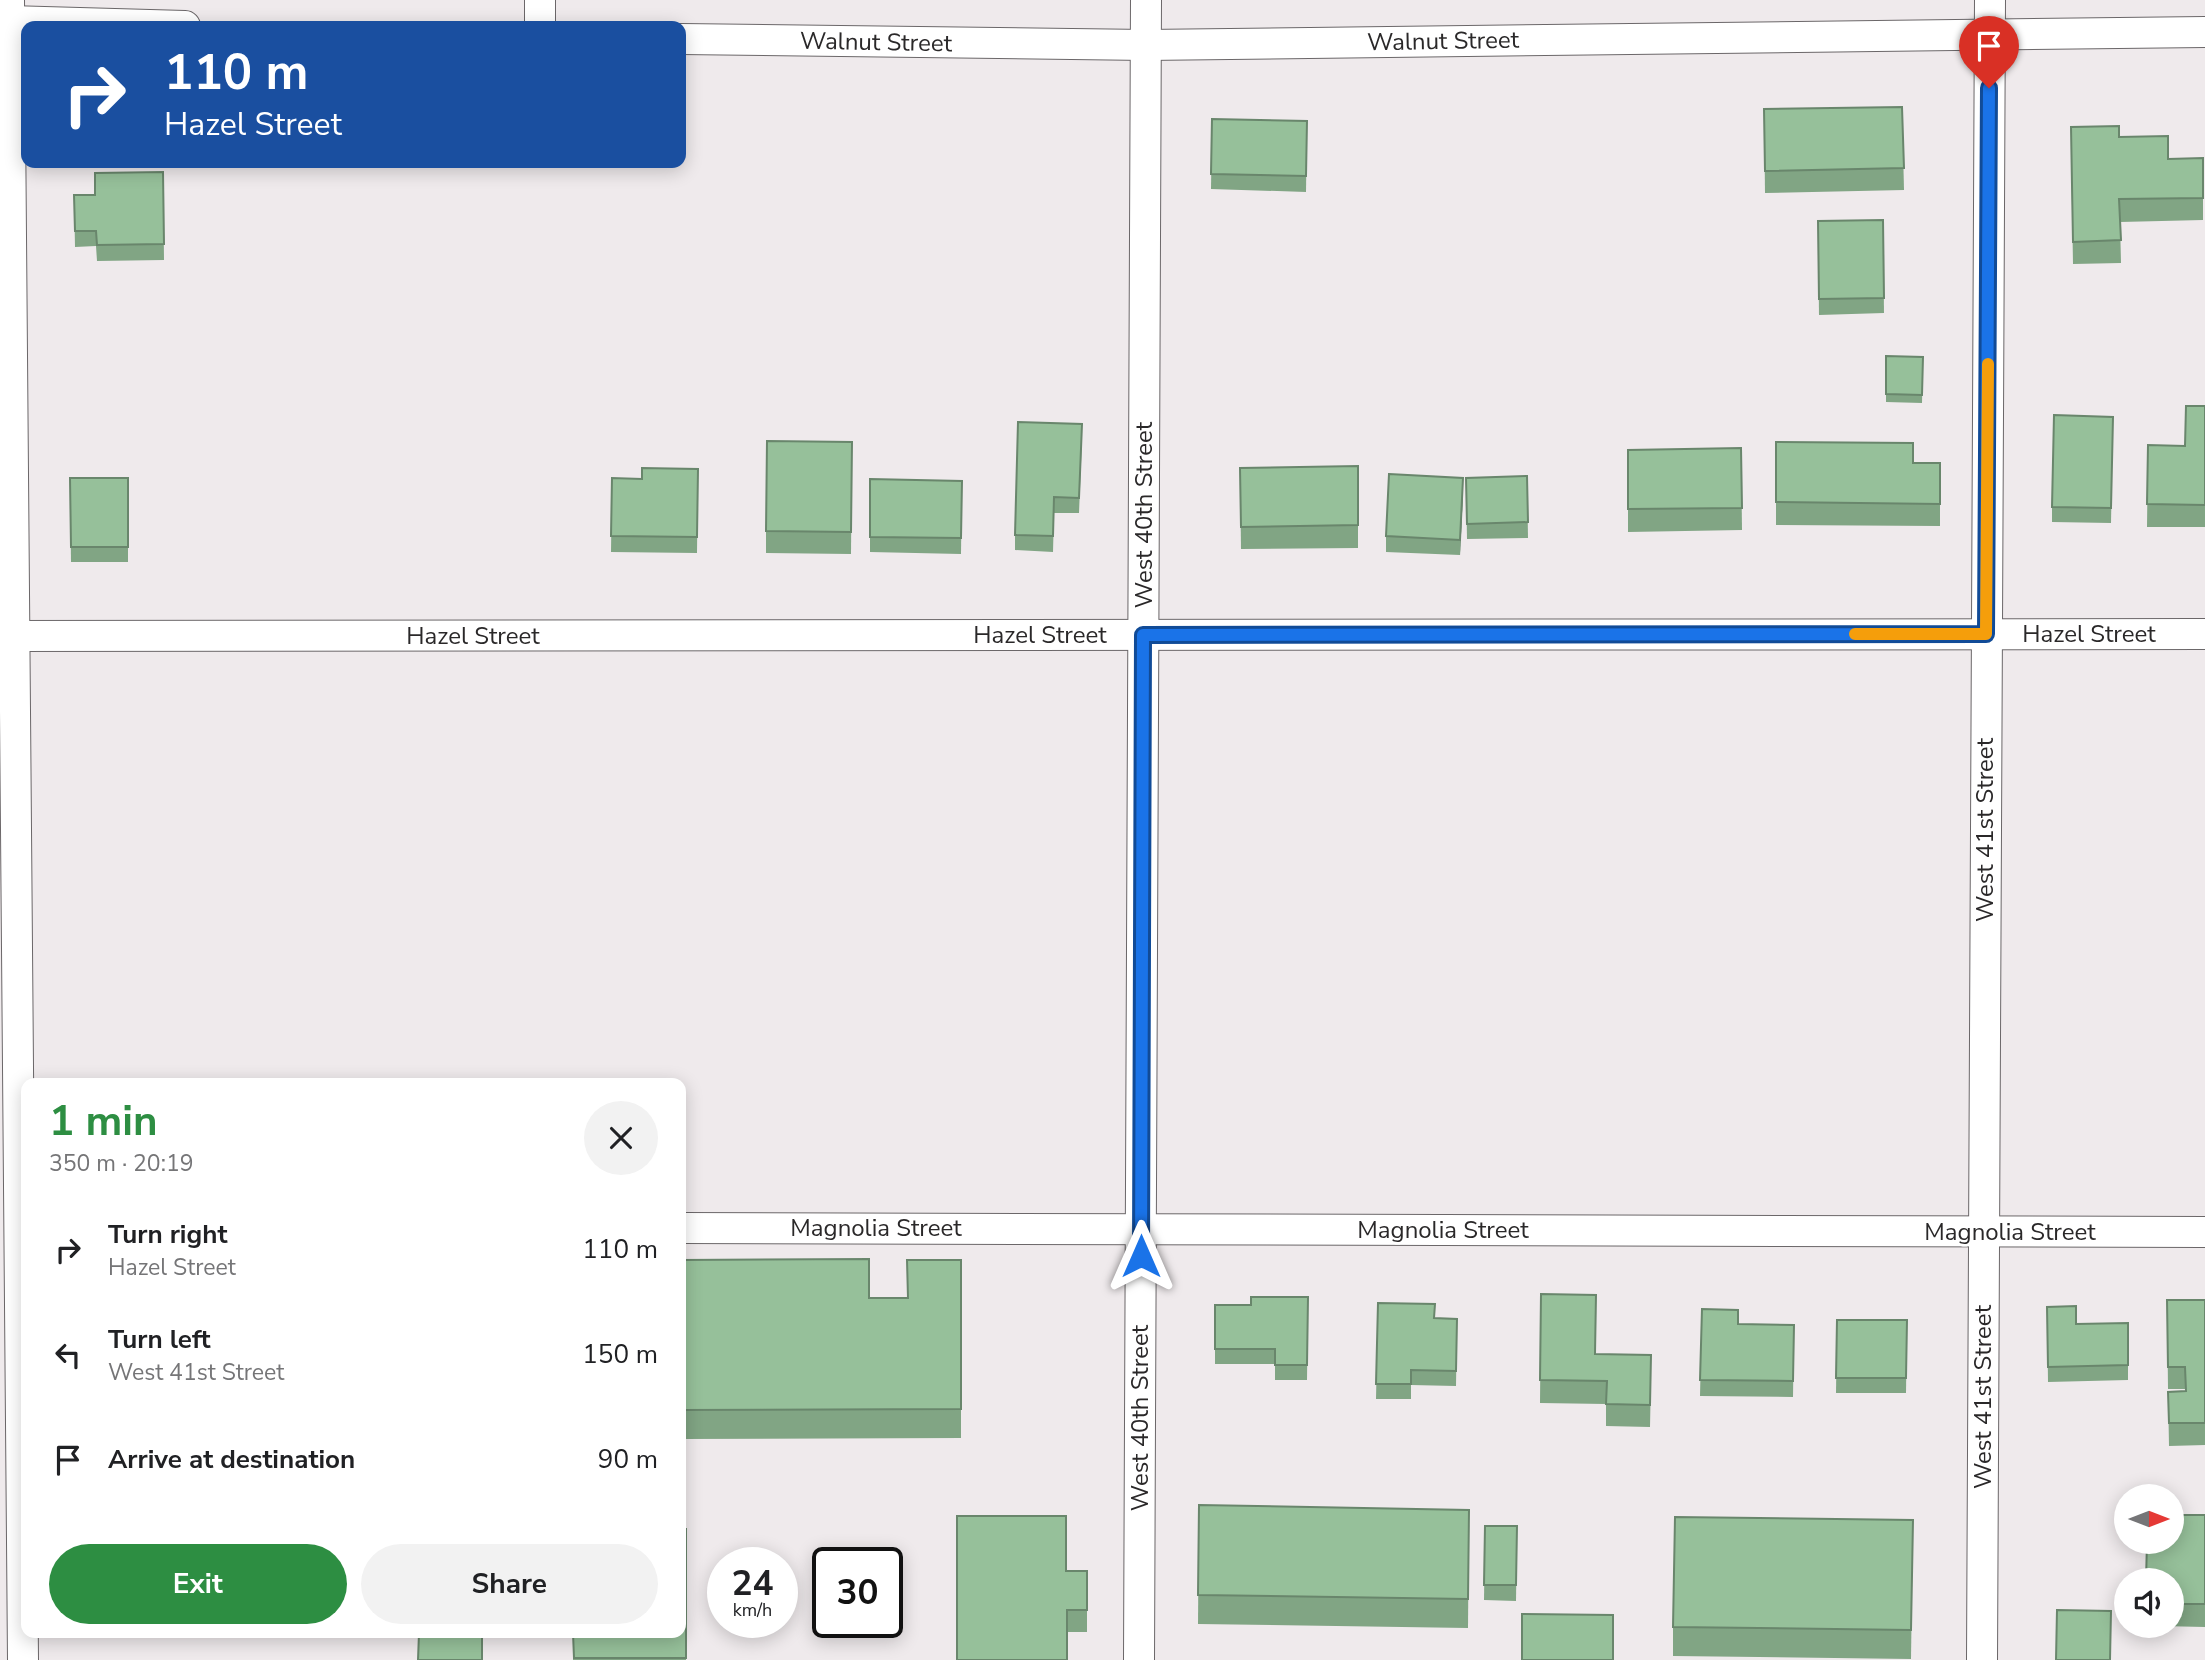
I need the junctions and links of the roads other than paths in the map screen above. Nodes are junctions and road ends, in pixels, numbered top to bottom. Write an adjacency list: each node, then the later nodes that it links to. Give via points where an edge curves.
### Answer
1 (540, 0): 6 (street)
2 (1146, 0): 10 (street, West 40th Street)
3 (1990, 0): 8 (street, West 41st Street)
4 (9, 10): 5 (street); 14 (street)
5 (130, 21)
6 (540, 21)
7 (2205, 32): 8 (street, Walnut Street)
8 (1989, 33): 10 (street, Walnut Street); 11 (street, West 41st Street)
9 (686, 39): 10 (street, Walnut Street)
10 (1146, 45): 13 (street, West 40th Street)
11 (1986, 634): 12 (street, Hazel Street); 13 (street, Hazel Street); 18 (street, West 41st Street)
12 (2205, 634)
13 (1143, 635): 14 (street, Hazel Street); 17 (street, West 40th Street)
14 (7, 636): 15 (street)
15 (15, 1226): 20 (street)
16 (686, 1227): 17 (street, Magnolia Street)
17 (1141, 1229): 18 (street, Magnolia Street); 23 (street, West 40th Street)
18 (1984, 1231): 19 (street, Magnolia Street); 24 (street, West 41st Street)
19 (2205, 1232)
20 (21, 1552)
21 (23, 1638): 22 (street)
22 (23, 1660)
23 (1139, 1660)
24 (1982, 1660)

